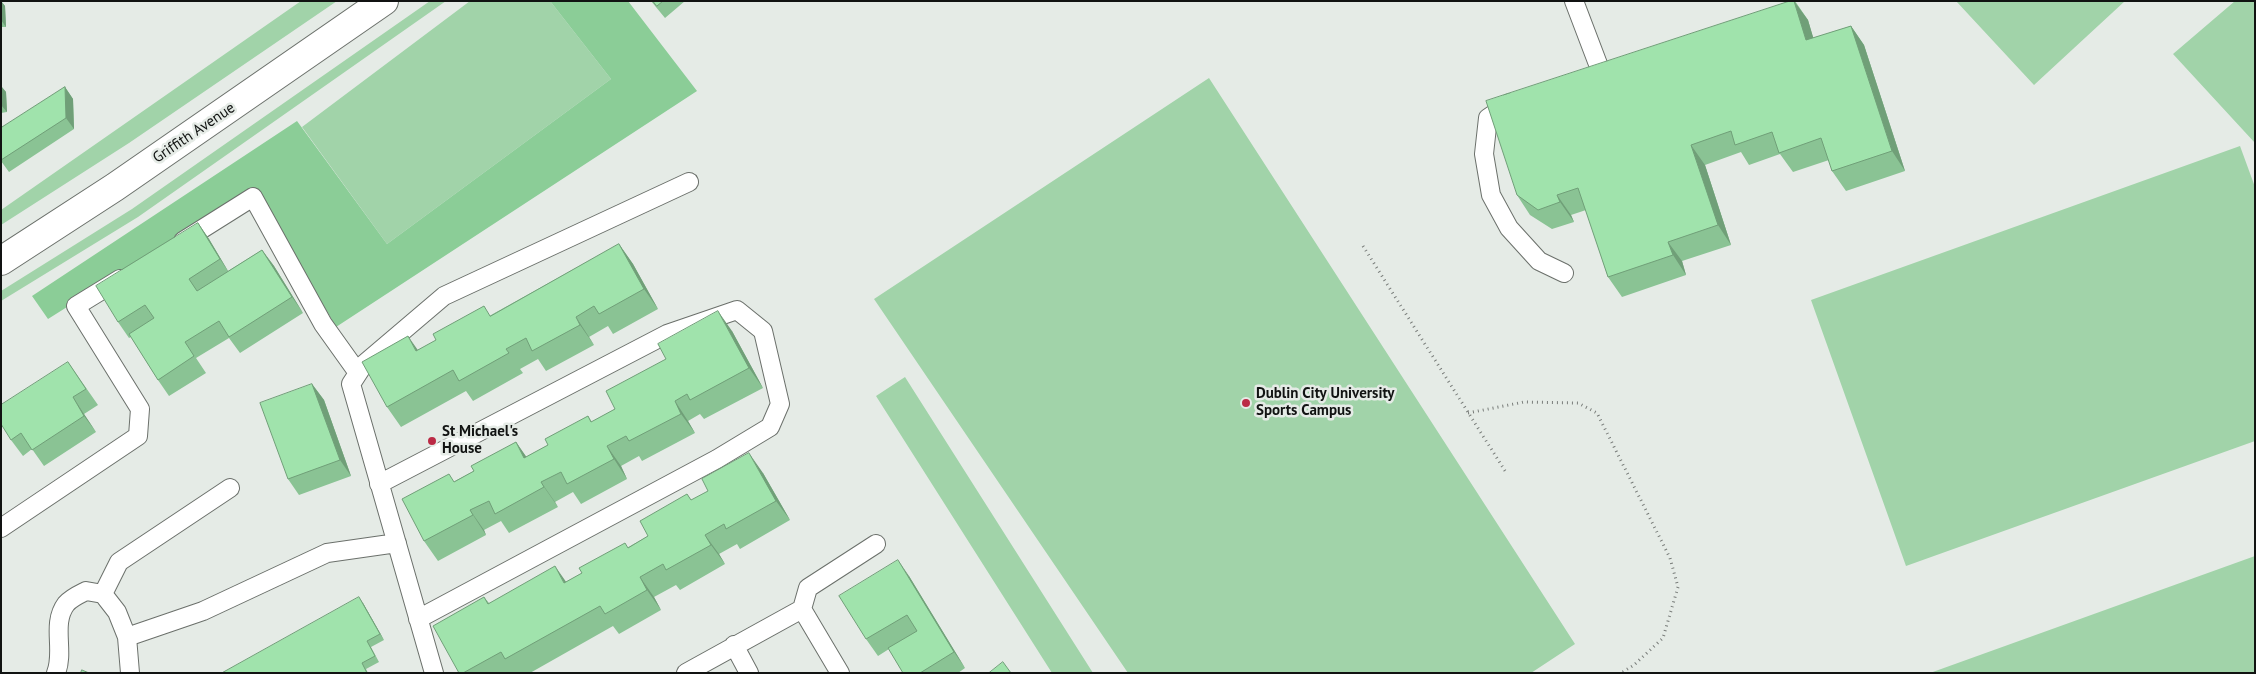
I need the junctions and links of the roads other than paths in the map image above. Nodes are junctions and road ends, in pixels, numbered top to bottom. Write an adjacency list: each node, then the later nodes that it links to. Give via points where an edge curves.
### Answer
1 (384, 1): 9 (main road, Griffith Avenue)
2 (1574, 1): 4 (lane)
3 (1619, 66): 4 (lane)
4 (1601, 72): 5 (lane)
5 (1582, 77)
6 (1526, 92): 11 (lane, via 1488,118 1484,154 1491,195 1509,228 1521,241 1540,261)
7 (689, 182): 12 (lane, via 444,296 364,364)
8 (169, 249): 12 (lane, via 253,198 323,324)
9 (1, 262)
10 (135, 270): 15 (lane, via 76,306 140,409 138,436)
11 (1564, 273)
12 (358, 373): 13 (lane, via 350,384)
13 (380, 484): 16 (lane); 20 (lane, via 667,334 737,310 763,331 780,404 770,427)
14 (230, 488): 18 (lane, via 119,562)
15 (1, 528)
16 (397, 543): 20 (lane); 21 (lane, via 327,553 203,611)
17 (876, 544): 19 (lane, via 808,588)
18 (103, 594): 21 (lane, via 117,612); 23 (lane, via 86,591 67,602 59,618 59,665)
19 (802, 609): 22 (lane); 28 (lane)
20 (418, 619): 25 (lane)
21 (127, 637): 24 (lane)
22 (734, 645): 26 (lane); 27 (lane)
23 (56, 673)
24 (130, 673)
25 (434, 673)
26 (686, 673)
27 (749, 673)
28 (840, 673)

